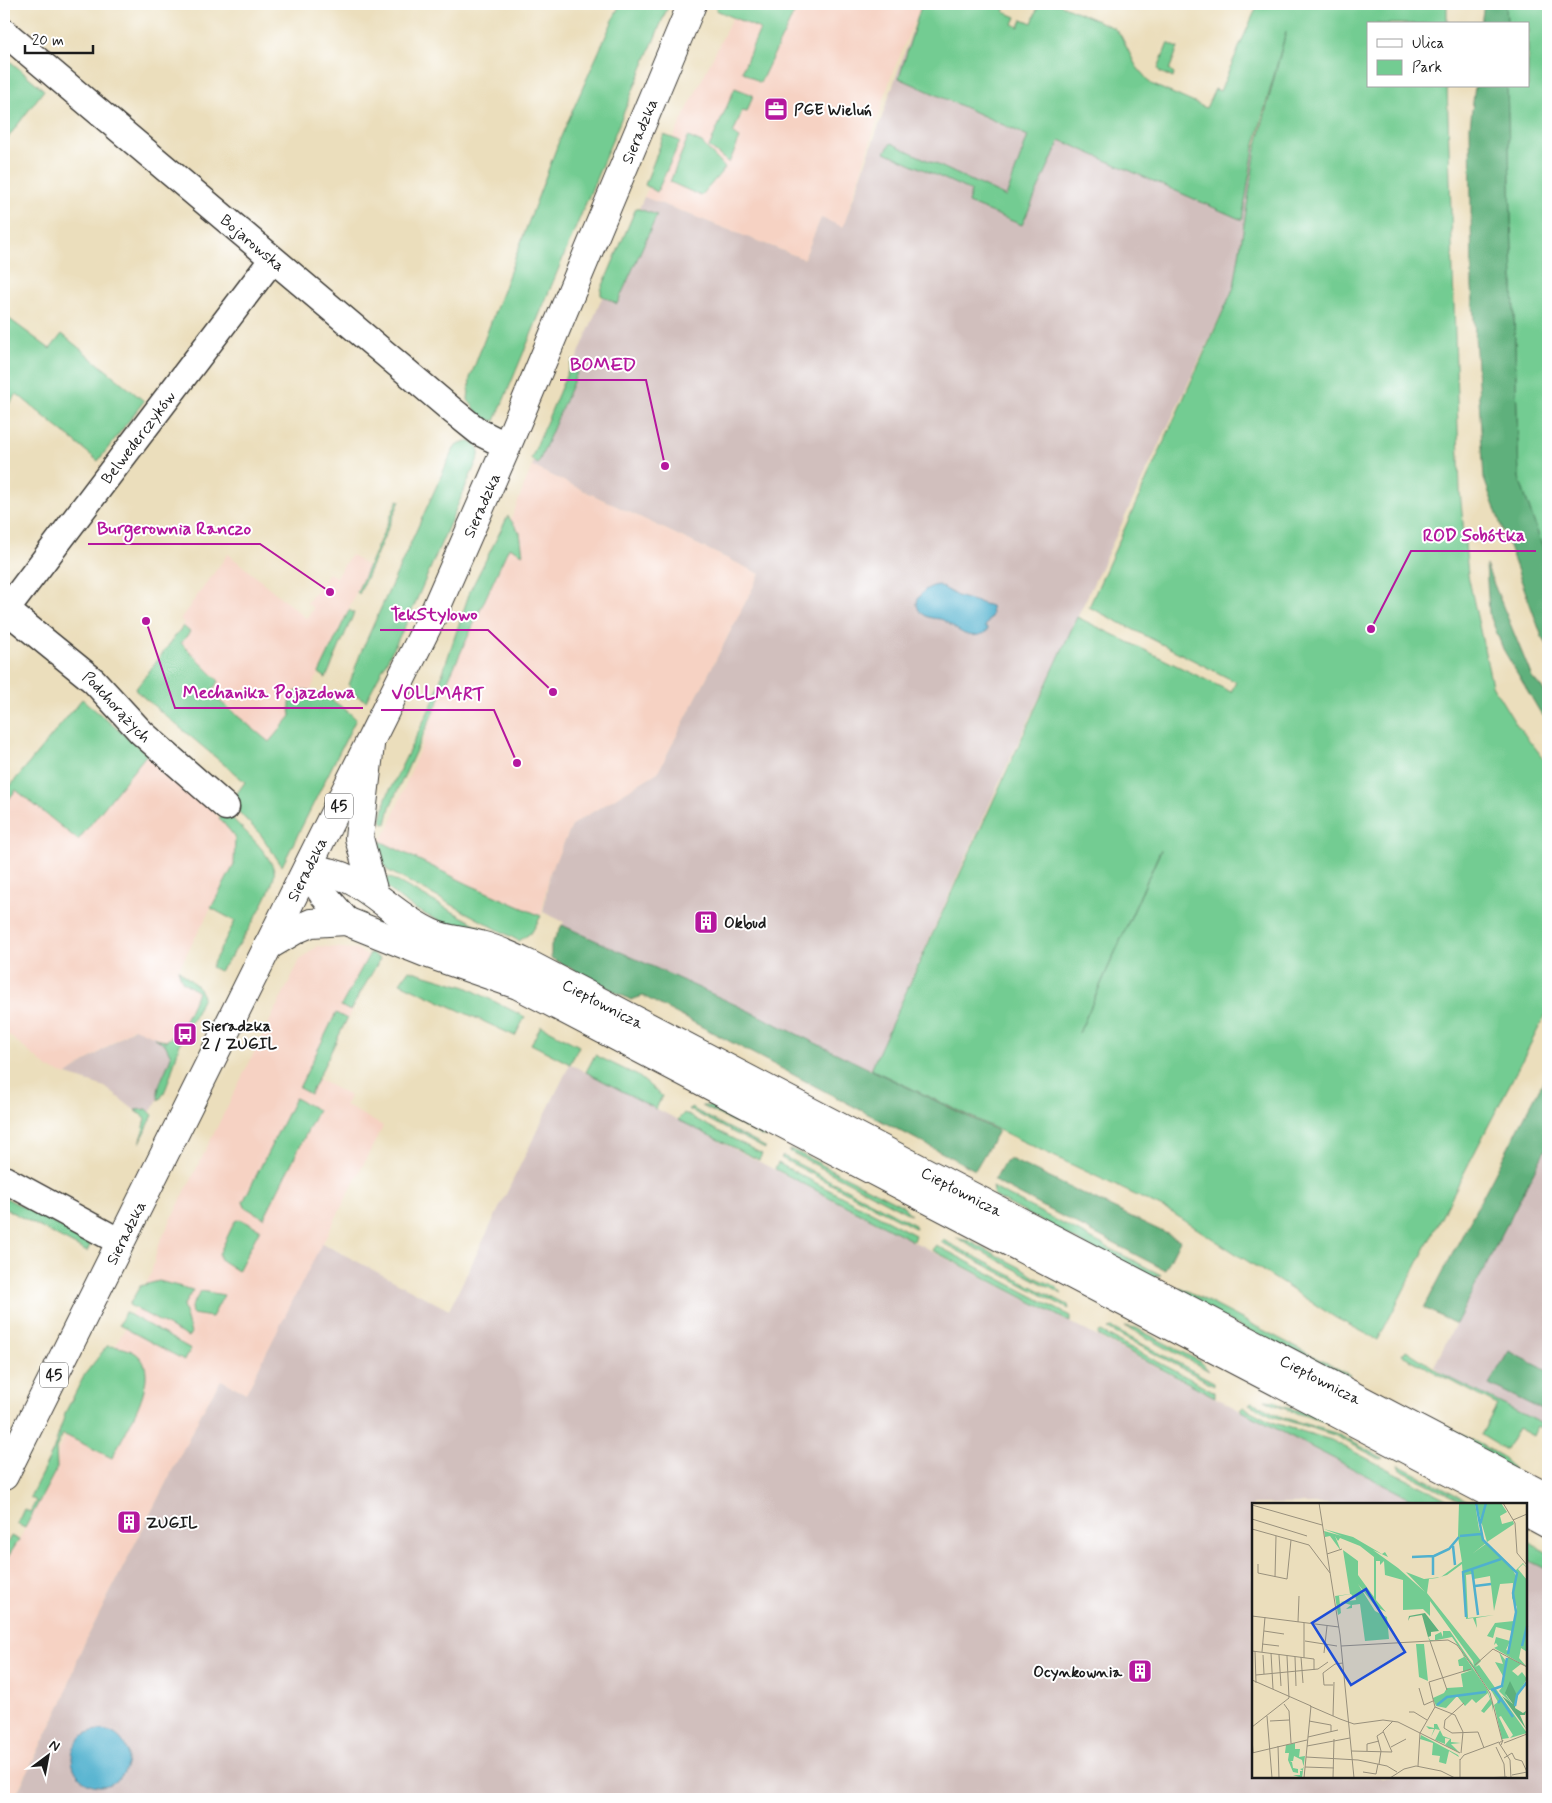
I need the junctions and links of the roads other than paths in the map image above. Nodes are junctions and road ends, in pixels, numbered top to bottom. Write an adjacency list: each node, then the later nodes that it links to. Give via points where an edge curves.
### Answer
1 (692, 4): 4 (main road, Sieradzka / 45)
2 (4, 32): 3 (street, Bojarowska)
3 (272, 260): 4 (street, Bojarowska, via 478,432); 5 (street, Belwederczyków)
4 (507, 446): 6 (main road, Sieradzka / 45, via 433,615)
5 (5, 610): 7 (street, Podchorążych, via 94,681 141,732)
6 (370, 744): 8 (main road, Sieradzka / 45); 9 (main road, Ciepłownicza, via 359,829 361,850)
7 (226, 807)
8 (307, 869): 9 (main road, Ciepłownicza, via 340,874); 10 (main road, Ciepłownicza, via 324,896); 11 (main road, Sieradzka / 45)
9 (374, 893): 15 (main road, Ciepłownicza, via 392,911 420,928 448,939 496,950 530,965)
10 (346, 921): 11 (main road, Ciepłownicza, via 311,923); 16 (main road, Ciepłownicza, via 426,953 510,981 539,995)
11 (268, 946): 13 (main road, Sieradzka / 45)
12 (4, 1179): 13 (street)
13 (120, 1242): 14 (main road, Sieradzka / 45)
14 (4, 1476)
15 (1548, 1498)
16 (1509, 1503)
17 (1527, 1513): 18 (main road)
18 (1548, 1524)

